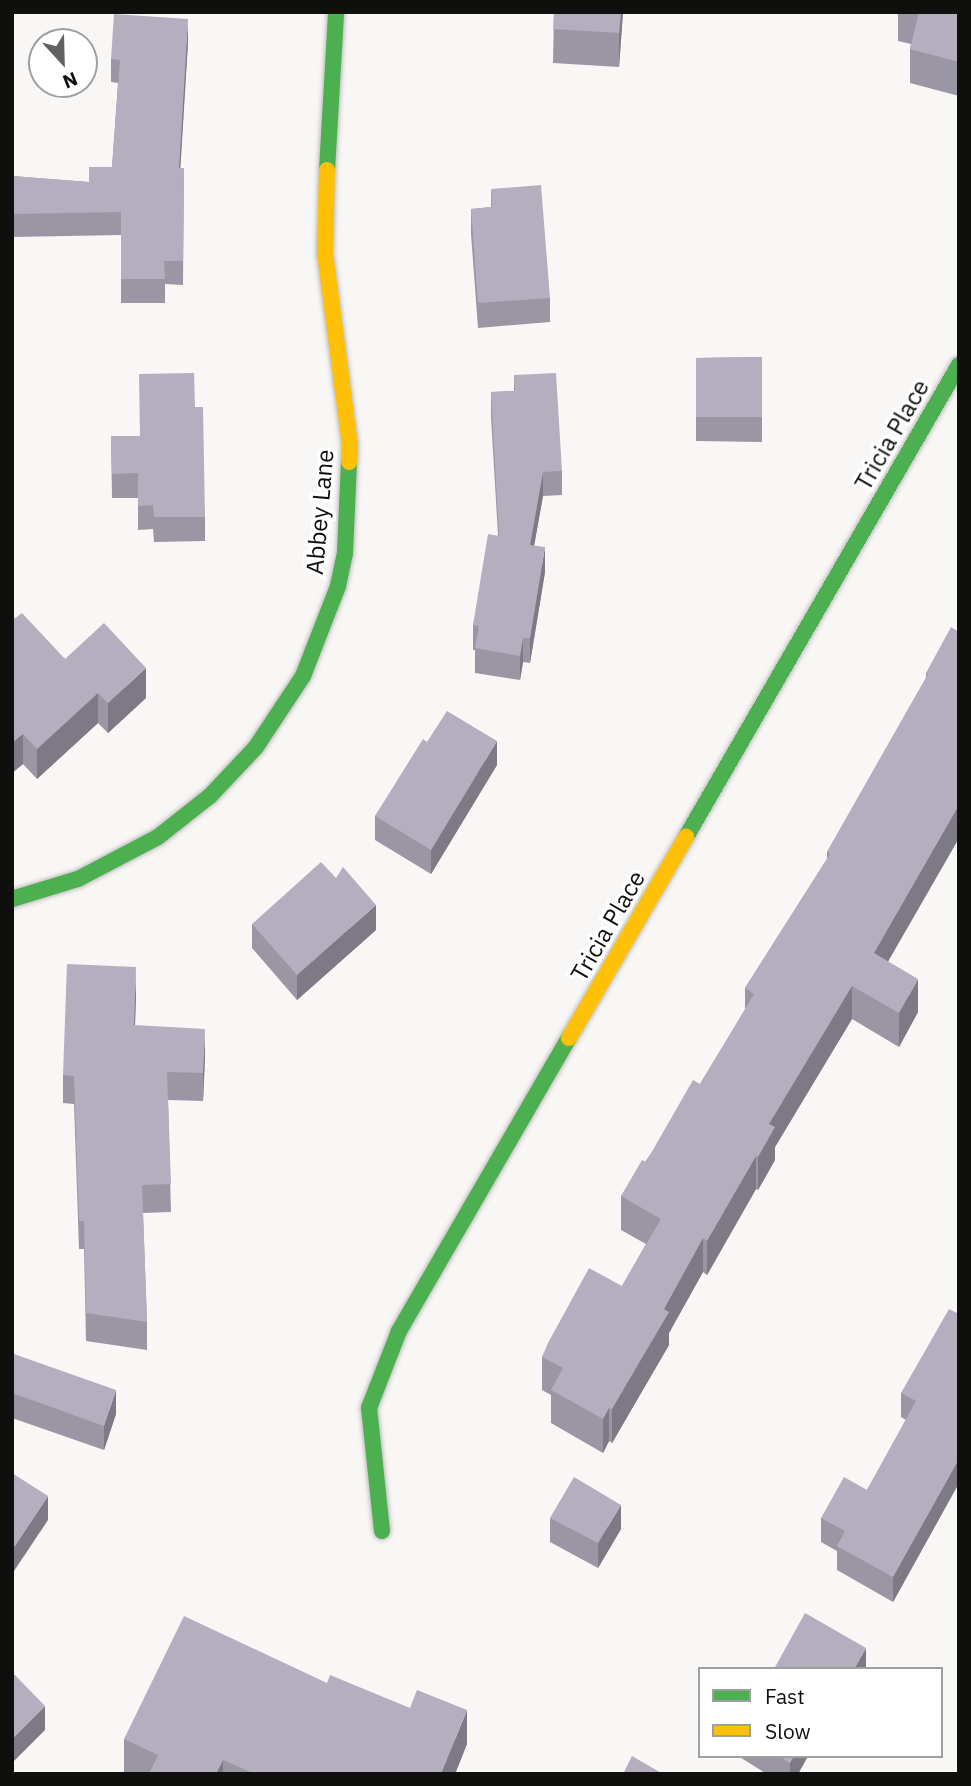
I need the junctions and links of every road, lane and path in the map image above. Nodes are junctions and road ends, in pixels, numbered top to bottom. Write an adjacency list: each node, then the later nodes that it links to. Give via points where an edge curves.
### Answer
1 (336, 12): 3 (street, Abbey Lane, via 325,253 350,444 345,553 338,586 303,676 256,747 210,796 158,837 78,879)
2 (959, 365): 4 (street, Tricia Place, via 399,1331 369,1408)
3 (12, 899)
4 (382, 1531)

